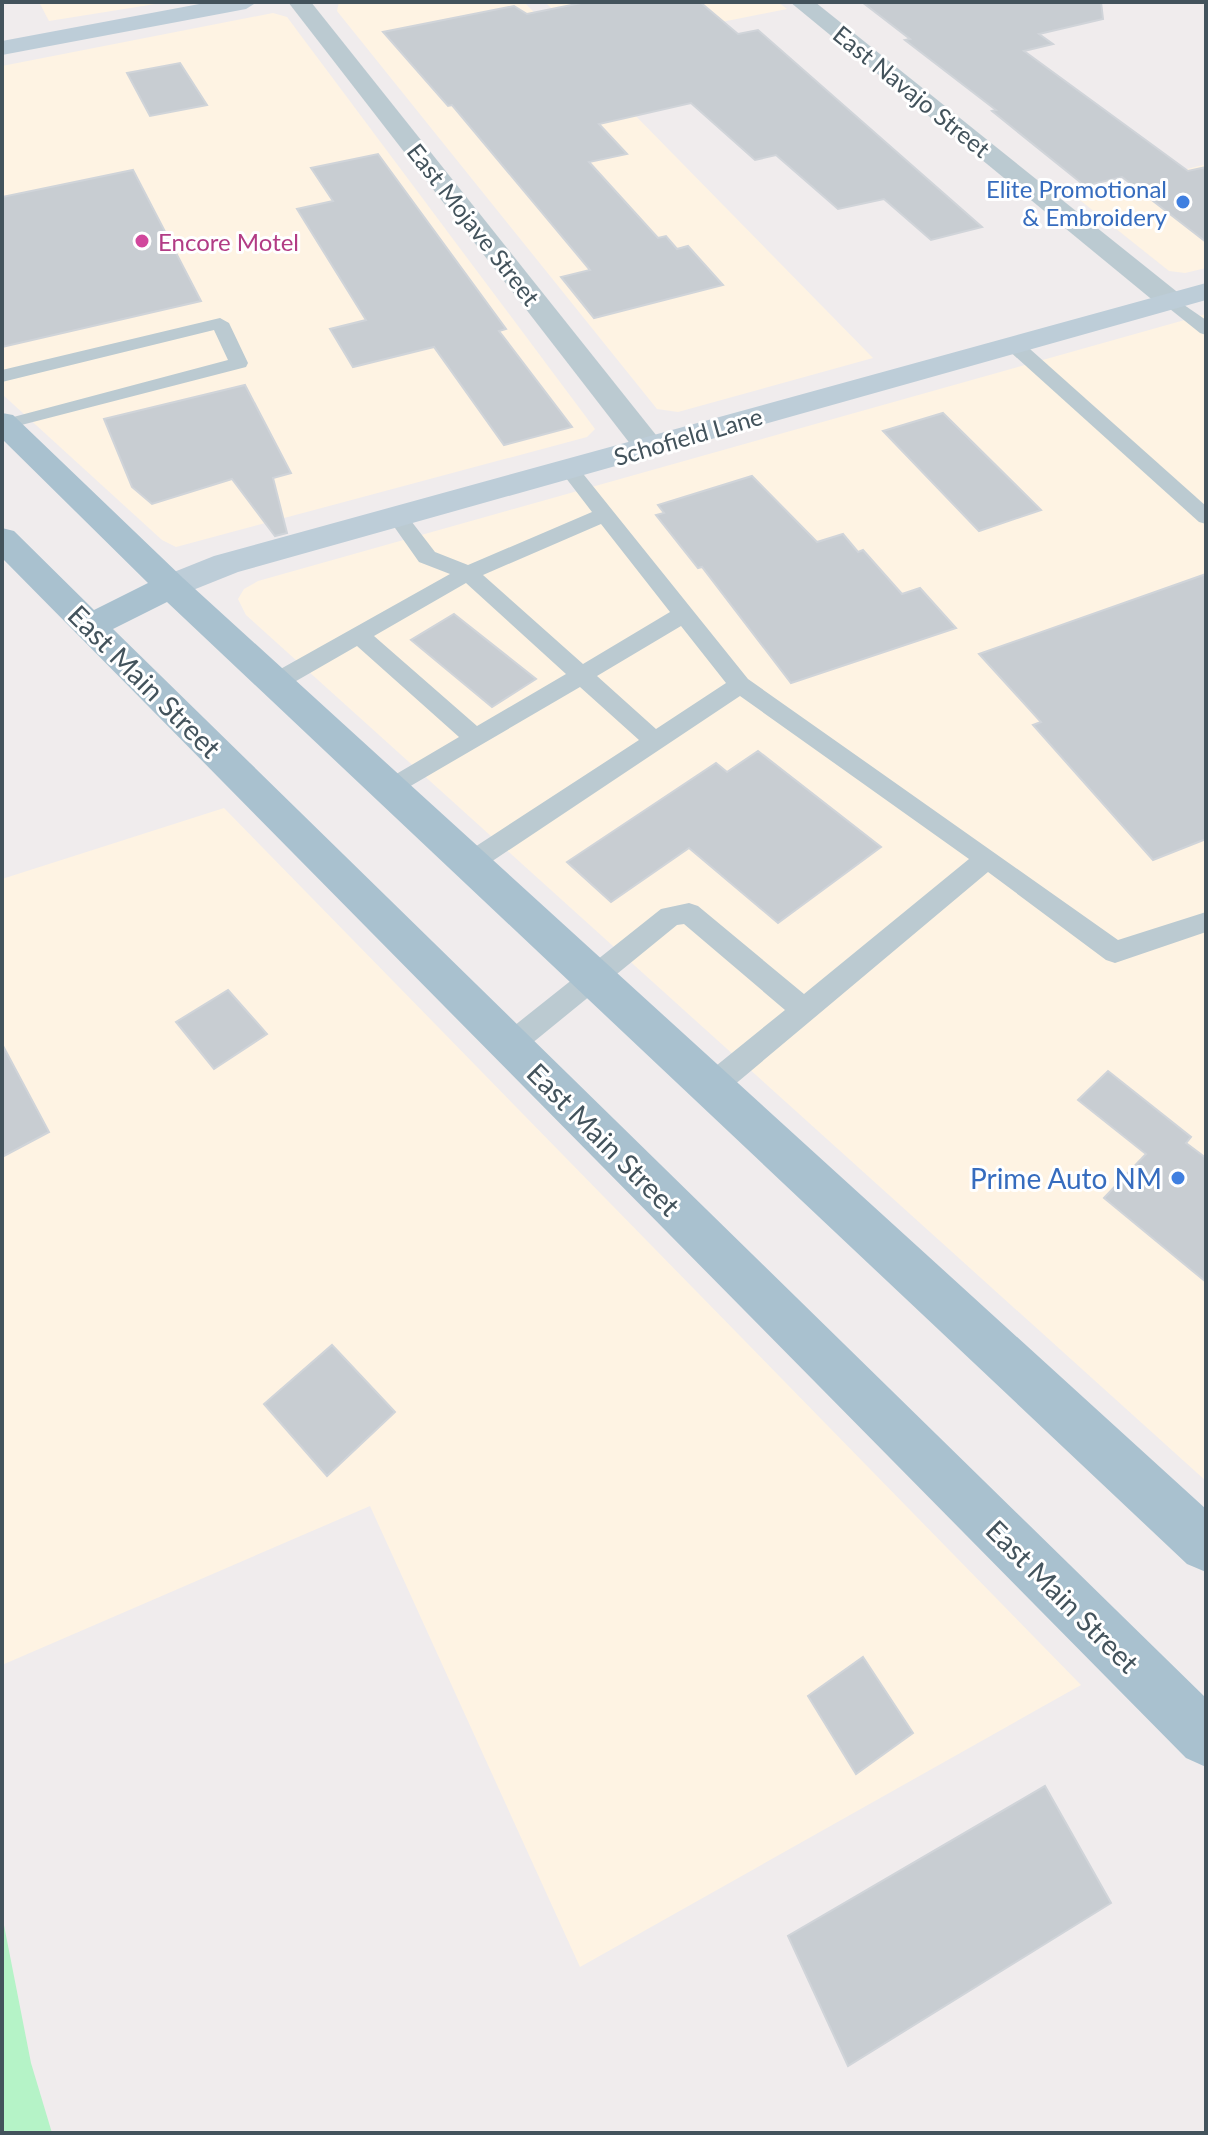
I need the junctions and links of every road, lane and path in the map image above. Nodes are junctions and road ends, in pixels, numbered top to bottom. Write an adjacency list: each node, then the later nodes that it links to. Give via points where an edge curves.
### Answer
1 (246, 2): 4 (street)
2 (299, 2): 11 (street, East Mojave Street)
3 (801, 2): 6 (street, East Navajo Street)
4 (2, 48)
5 (1206, 291): 6 (street, Schofield Lane)
6 (1171, 301): 7 (lane); 8 (street, Schofield Lane)
7 (1206, 329)
8 (1014, 345): 11 (street, Schofield Lane); 14 (lane)
9 (2, 376): 10 (lane, via 220,323 239,363)
10 (4, 424): 18 (main road)
11 (649, 447): 12 (street, Schofield Lane)
12 (569, 469): 13 (lane); 15 (street, Schofield Lane)
13 (605, 514): 17 (lane); 19 (lane)
14 (1206, 517)
15 (398, 518): 17 (lane, via 427,557); 18 (street, Schofield Lane, via 226,564)
16 (2, 539): 20 (main road, East Main Street)
17 (468, 573): 21 (lane); 22 (lane)
18 (171, 586): 20 (main road); 23 (main road)
19 (684, 614): 22 (lane); 24 (lane)
20 (90, 626): 33 (main road, East Main Street)
21 (359, 636): 23 (lane); 25 (lane)
22 (582, 675): 25 (lane); 26 (lane)
23 (276, 682): 27 (main road)
24 (740, 685): 26 (lane); 28 (lane)
25 (476, 738): 27 (lane)
26 (655, 741): 29 (lane)
27 (390, 789): 29 (main road)
28 (987, 858): 30 (lane, via 1115,952); 32 (lane)
29 (470, 863): 31 (main road)
30 (1206, 922)
31 (594, 977): 32 (lane, via 670,916 689,913); 33 (lane); 34 (main road)
32 (804, 1010): 34 (lane)
33 (510, 1045): 36 (main road, East Main Street)
34 (711, 1087): 35 (main road)
35 (1206, 1545)
36 (1206, 1738)

